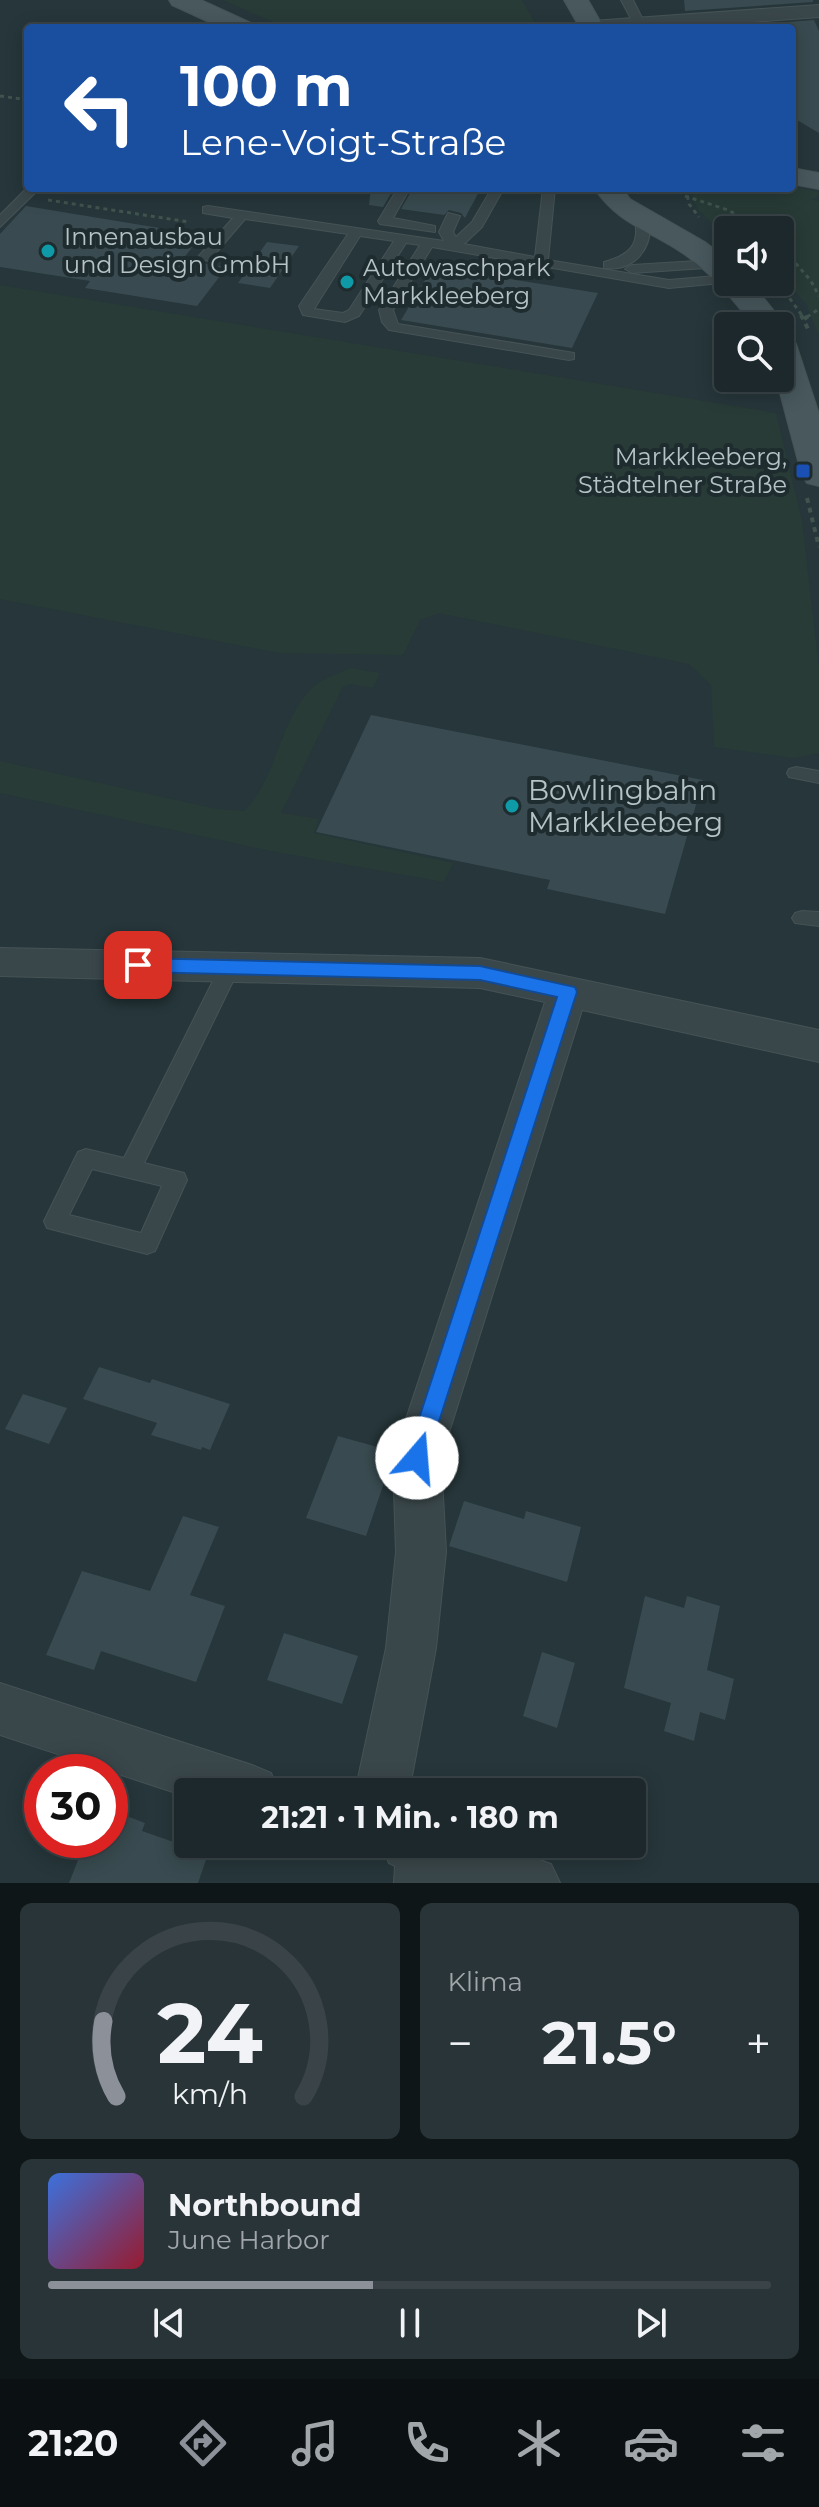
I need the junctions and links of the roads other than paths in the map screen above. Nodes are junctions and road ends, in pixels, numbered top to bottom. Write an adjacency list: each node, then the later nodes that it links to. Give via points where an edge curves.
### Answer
1 (181, 0): 5 (street)
2 (576, 0): 6 (street)
3 (627, 0): 7 (lane)
4 (819, 11): 7 (street)
5 (233, 24)
6 (590, 24)
7 (639, 24)
8 (796, 177): 9 (street)
9 (819, 181)
10 (30, 192): 20 (lane)
11 (402, 192): 22 (lane, via 385,221)
12 (496, 192): 26 (lane, via 477,224)
13 (549, 192): 28 (lane)
14 (611, 192): 19 (street)
15 (644, 192): 23 (street)
16 (208, 210): 17 (lane)
17 (243, 214): 21 (lane); 27 (lane)
18 (453, 216): 22 (lane)
19 (642, 219): 23 (street); 30 (lane, via 641,249 617,263)
20 (0, 223)
21 (357, 231): 24 (lane); 24 (lane, via 306,306 308,312 345,318 354,313)
22 (446, 232): 26 (lane)
23 (674, 235): 29 (street)
24 (403, 238): 25 (lane)
25 (428, 242): 26 (lane); 34 (lane, via 386,310 394,327)
26 (454, 246): 28 (lane)
27 (204, 258)
28 (540, 263): 30 (lane)
29 (714, 265)
30 (586, 271): 31 (lane, via 669,284)
31 (714, 277)
32 (745, 296): 33 (street)
33 (758, 312)
34 (569, 356)
35 (794, 384): 36 (street)
36 (819, 476)
37 (796, 773): 38 (lane)
38 (819, 777)
39 (0, 962): 40 (street)
40 (230, 967): 41 (street, via 480,973); 43 (lane)
41 (568, 992): 42 (street); 46 (street, via 417,1458 421,1552 411,1648)
42 (819, 1046)
43 (130, 1169): 43 (lane, via 86,1158 55,1221 147,1244 176,1180)
44 (0, 1709): 45 (street)
45 (209, 1778)
46 (385, 1778)
47 (418, 1859): 48 (street)
48 (532, 1883)

